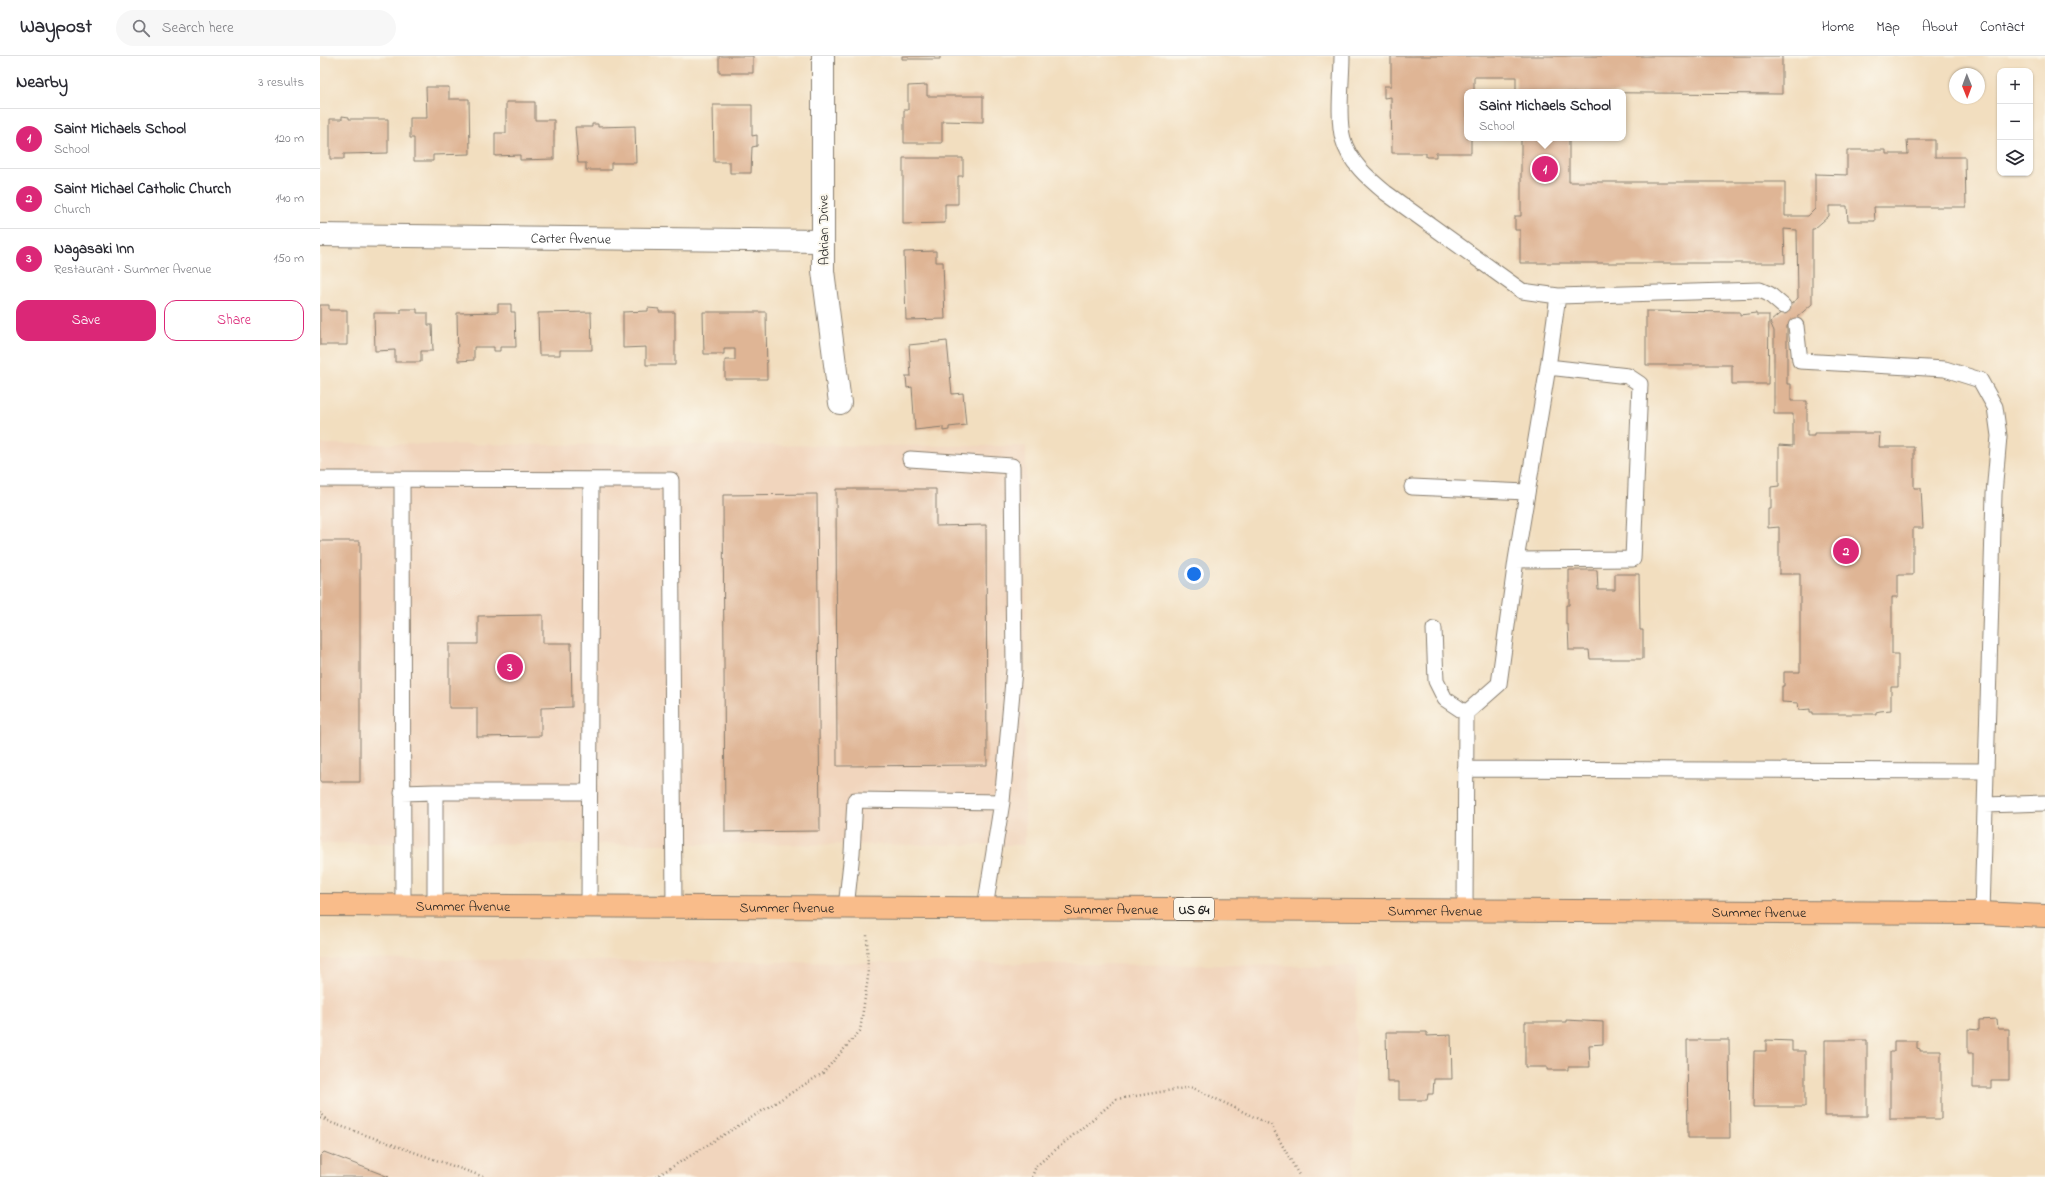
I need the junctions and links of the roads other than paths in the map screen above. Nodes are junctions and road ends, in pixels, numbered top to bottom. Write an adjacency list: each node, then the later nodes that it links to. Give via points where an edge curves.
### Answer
1 (823, 56): 4 (street, Adrian Drive)
2 (1342, 56): 5 (lane, via 1343,139 1365,176 1522,290)
3 (320, 235): 4 (street, Carter Avenue)
4 (822, 241): 9 (street, Adrian Drive, via 823,271)
5 (1558, 296): 6 (lane, via 1760,290); 8 (lane)
6 (1783, 306)
7 (1796, 326): 20 (lane, via 1800,361 1945,369 1980,380 1995,407 1999,436 1994,502)
8 (1548, 367): 15 (lane); 16 (lane, via 1628,376 1640,384 1633,559)
9 (840, 403)
10 (910, 459): 24 (lane, via 1012,466 1014,670)
11 (320, 479): 12 (lane)
12 (402, 480): 13 (lane); 23 (lane)
13 (591, 480): 22 (lane); 31 (lane, via 671,480)
14 (1412, 487): 15 (lane)
15 (1527, 492): 16 (lane)
16 (1516, 560): 18 (lane, via 1499,684)
17 (1434, 629): 18 (lane, via 1436,681 1445,699)
18 (1466, 713): 19 (lane)
19 (1465, 769): 20 (lane); 34 (lane)
20 (1986, 771): 26 (lane)
21 (435, 792): 22 (lane); 23 (lane); 29 (lane)
22 (589, 792): 30 (lane)
23 (402, 793): 28 (lane)
24 (1002, 802): 32 (lane, via 855,800 852,854); 33 (lane)
25 (2045, 803): 26 (lane)
26 (1985, 805): 35 (lane)
27 (320, 905): 28 (main road, Summer Avenue / US 64)
28 (403, 905): 29 (main road, Summer Avenue / US 64)
29 (435, 905): 30 (main road, Summer Avenue / US 64)
30 (589, 906): 31 (main road, Summer Avenue / US 64)
31 (674, 907): 32 (main road, Summer Avenue / US 64)
32 (856, 907): 33 (main road, Summer Avenue / US 64)
33 (985, 908): 34 (main road, Summer Avenue / US 64)
34 (1465, 910): 35 (main road, Summer Avenue / US 64)
35 (1982, 913): 36 (main road, Summer Avenue / US 64)
36 (2045, 916)

